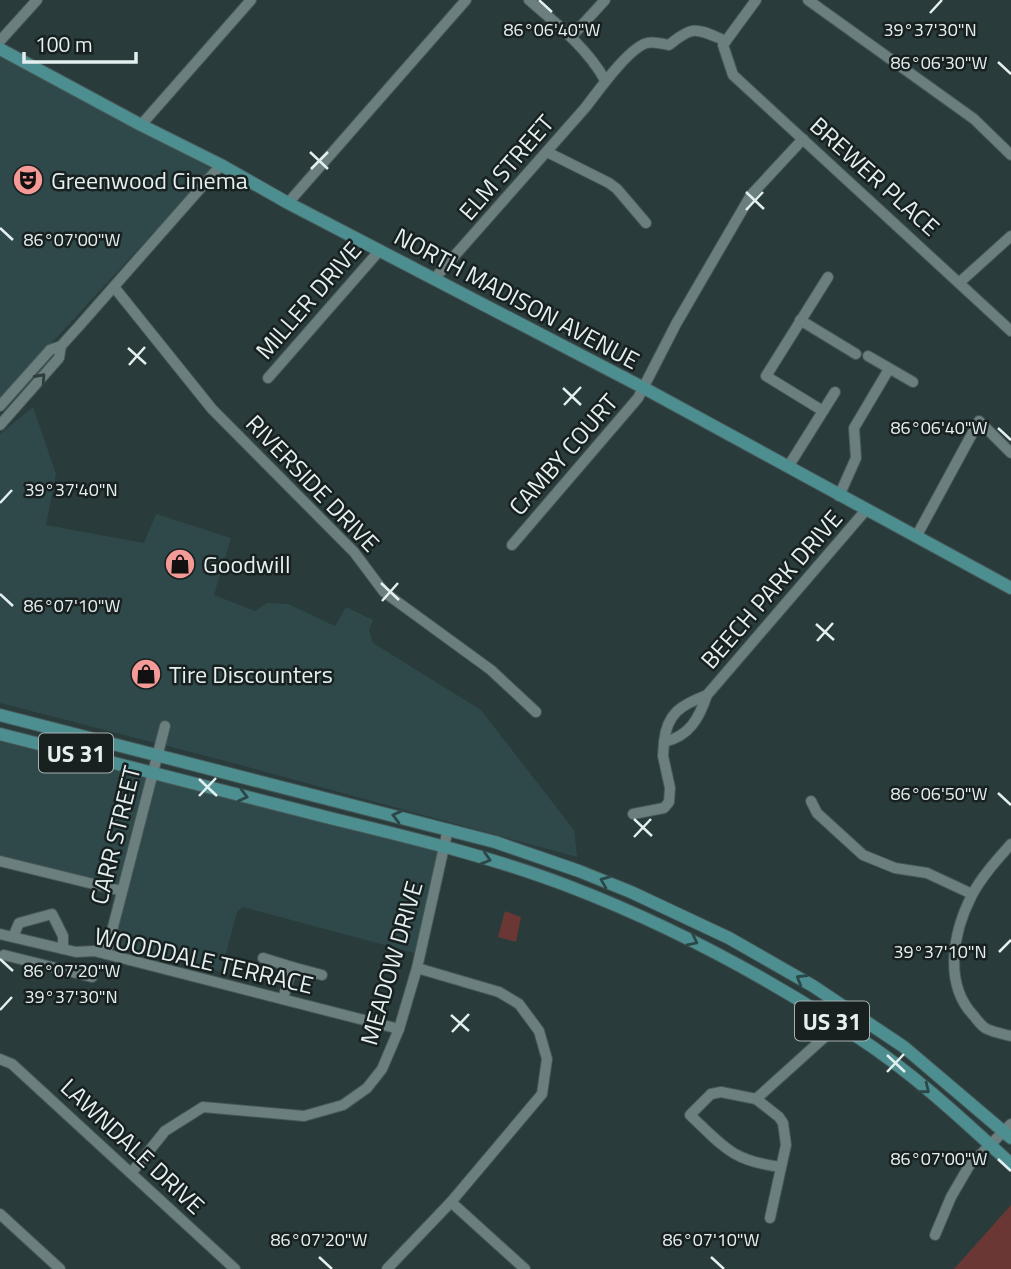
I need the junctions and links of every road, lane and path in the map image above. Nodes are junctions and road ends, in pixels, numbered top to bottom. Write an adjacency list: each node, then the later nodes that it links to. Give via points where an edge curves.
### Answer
1 (37, 0): 9 (street)
2 (251, 0): 13 (street)
3 (466, 0): 18 (street)
4 (529, 0): 8 (street)
5 (605, 0): 8 (street)
6 (756, 0): 10 (street)
7 (808, 0): 16 (street, via 974,119)
8 (571, 37): 12 (street)
9 (0, 41)
10 (725, 43): 12 (street, ELM STREET, via 696,30 686,31 669,45 648,43 639,48); 14 (street, BREWER PLACE, via 733,75)
11 (0, 49): 13 (main road, NORTH MADISON AVENUE)
12 (606, 80): 15 (street, ELM STREET)
13 (141, 125): 17 (main road, NORTH MADISON AVENUE)
14 (803, 139): 24 (street, BREWER PLACE); 34 (street, CAMBY COURT, via 751,195)
15 (547, 152): 19 (street, via 609,183); 23 (street, ELM STREET)
16 (1011, 155)
17 (222, 165): 18 (main road, NORTH MADISON AVENUE); 25 (street)
18 (288, 203): 21 (main road, NORTH MADISON AVENUE)
19 (646, 223)
20 (1011, 236): 24 (street)
21 (380, 250): 23 (main road, NORTH MADISON AVENUE); 32 (street, MILLER DRIVE)
22 (828, 277): 26 (street)
23 (434, 279): 34 (main road, NORTH MADISON AVENUE)
24 (960, 282): 27 (street, BREWER PLACE)
25 (114, 287): 28 (street); 47 (street, RIVERSIDE DRIVE, via 212,409 354,552 384,592 491,670)
26 (800, 320): 29 (street); 37 (street, via 765,376)
27 (1011, 331)
28 (61, 346): 36 (street, via 50,351); 38 (street, one-way to 28, via 60,358)
29 (856, 354)
30 (868, 356): 31 (street)
31 (889, 369): 33 (street); 41 (street, via 854,428 856,458)
32 (268, 378)
33 (913, 382)
34 (642, 387): 40 (main road, NORTH MADISON AVENUE); 44 (street, CAMBY COURT, via 612,430)
35 (835, 392): 37 (street)
36 (0, 406)
37 (822, 411): 40 (street)
38 (0, 425)
39 (1011, 453): 43 (street, via 979,421)
40 (788, 467): 41 (main road, NORTH MADISON AVENUE)
41 (839, 496): 42 (main road, NORTH MADISON AVENUE)
42 (866, 510): 43 (main road, NORTH MADISON AVENUE); 46 (street, BEECH PARK DRIVE)
43 (916, 537): 45 (main road, NORTH MADISON AVENUE)
44 (512, 545)
45 (1011, 588)
46 (707, 695): 51 (street, BEECH PARK DRIVE, via 696,723); 51 (street, BEECH PARK DRIVE, via 673,714)
47 (536, 712)
48 (0, 715): 52 (main road, US 31)
49 (165, 726): 52 (street, CARR STREET)
50 (0, 734): 53 (main road, US 31)
51 (664, 743): 55 (street, BEECH PARK DRIVE, via 669,802 664,808)
52 (157, 755): 53 (street, CARR STREET); 56 (main road, US 31, one-way to 52)
53 (153, 773): 58 (main road, US 31, one-way to 58); 60 (street, CARR STREET)
54 (811, 801): 61 (street, via 817,813 863,855 895,868 926,873)
55 (633, 814)
56 (448, 829): 58 (street, MEADOW DRIVE); 74 (main road, US 31, one-way to 56, via 729,938 632,892)
57 (1011, 844): 61 (street)
58 (444, 848): 70 (street, MEADOW DRIVE); 75 (main road, US 31, one-way to 75, via 631,912 694,941)
59 (0, 860): 60 (street)
60 (122, 891): 65 (street, CARR STREET)
61 (972, 894): 77 (street, via 954,964 956,988 964,1006 985,1028)
62 (0, 934): 63 (street, WOODDALE TERRACE)
63 (13, 937): 64 (street, WOODDALE TERRACE); 64 (street, via 19,923 52,914 63,936)
64 (62, 949): 65 (street, WOODDALE TERRACE); 69 (street)
65 (107, 954): 73 (street, WOODDALE TERRACE)
66 (4, 955): 69 (street)
67 (263, 958): 68 (street)
68 (292, 967): 71 (street); 73 (street)
69 (57, 968): 72 (street)
70 (417, 968): 76 (street, MEADOW DRIVE); 85 (street, via 499,992 519,1004 539,1031 547,1059 542,1094)
71 (322, 975)
72 (92, 977)
73 (283, 999): 76 (street, WOODDALE TERRACE)
74 (850, 1011): 75 (street); 80 (main road, US 31)
75 (838, 1025): 79 (street); 81 (main road, US 31, one-way to 81, via 915,1080)
76 (399, 1028): 84 (street, MEADOW DRIVE, via 382,1069 367,1088 343,1105 304,1116 203,1107 165,1131)
77 (1011, 1036)
78 (0, 1059): 84 (street, LAWNDALE DRIVE, via 12,1064)
79 (756, 1100): 83 (street, via 783,1123 786,1145); 83 (street, via 716,1092 690,1115 736,1157)
80 (1009, 1131): 81 (street)
81 (991, 1146): 82 (main road, US 31); 88 (street, via 969,1166)
82 (1011, 1164)
83 (781, 1167): 87 (street)
84 (132, 1172): 90 (street, LAWNDALE DRIVE)
85 (451, 1202): 91 (street); 92 (street)
86 (0, 1214): 89 (street)
87 (770, 1218)
88 (935, 1236)
89 (60, 1269)
90 (235, 1269)
91 (387, 1269)
92 (525, 1269)

